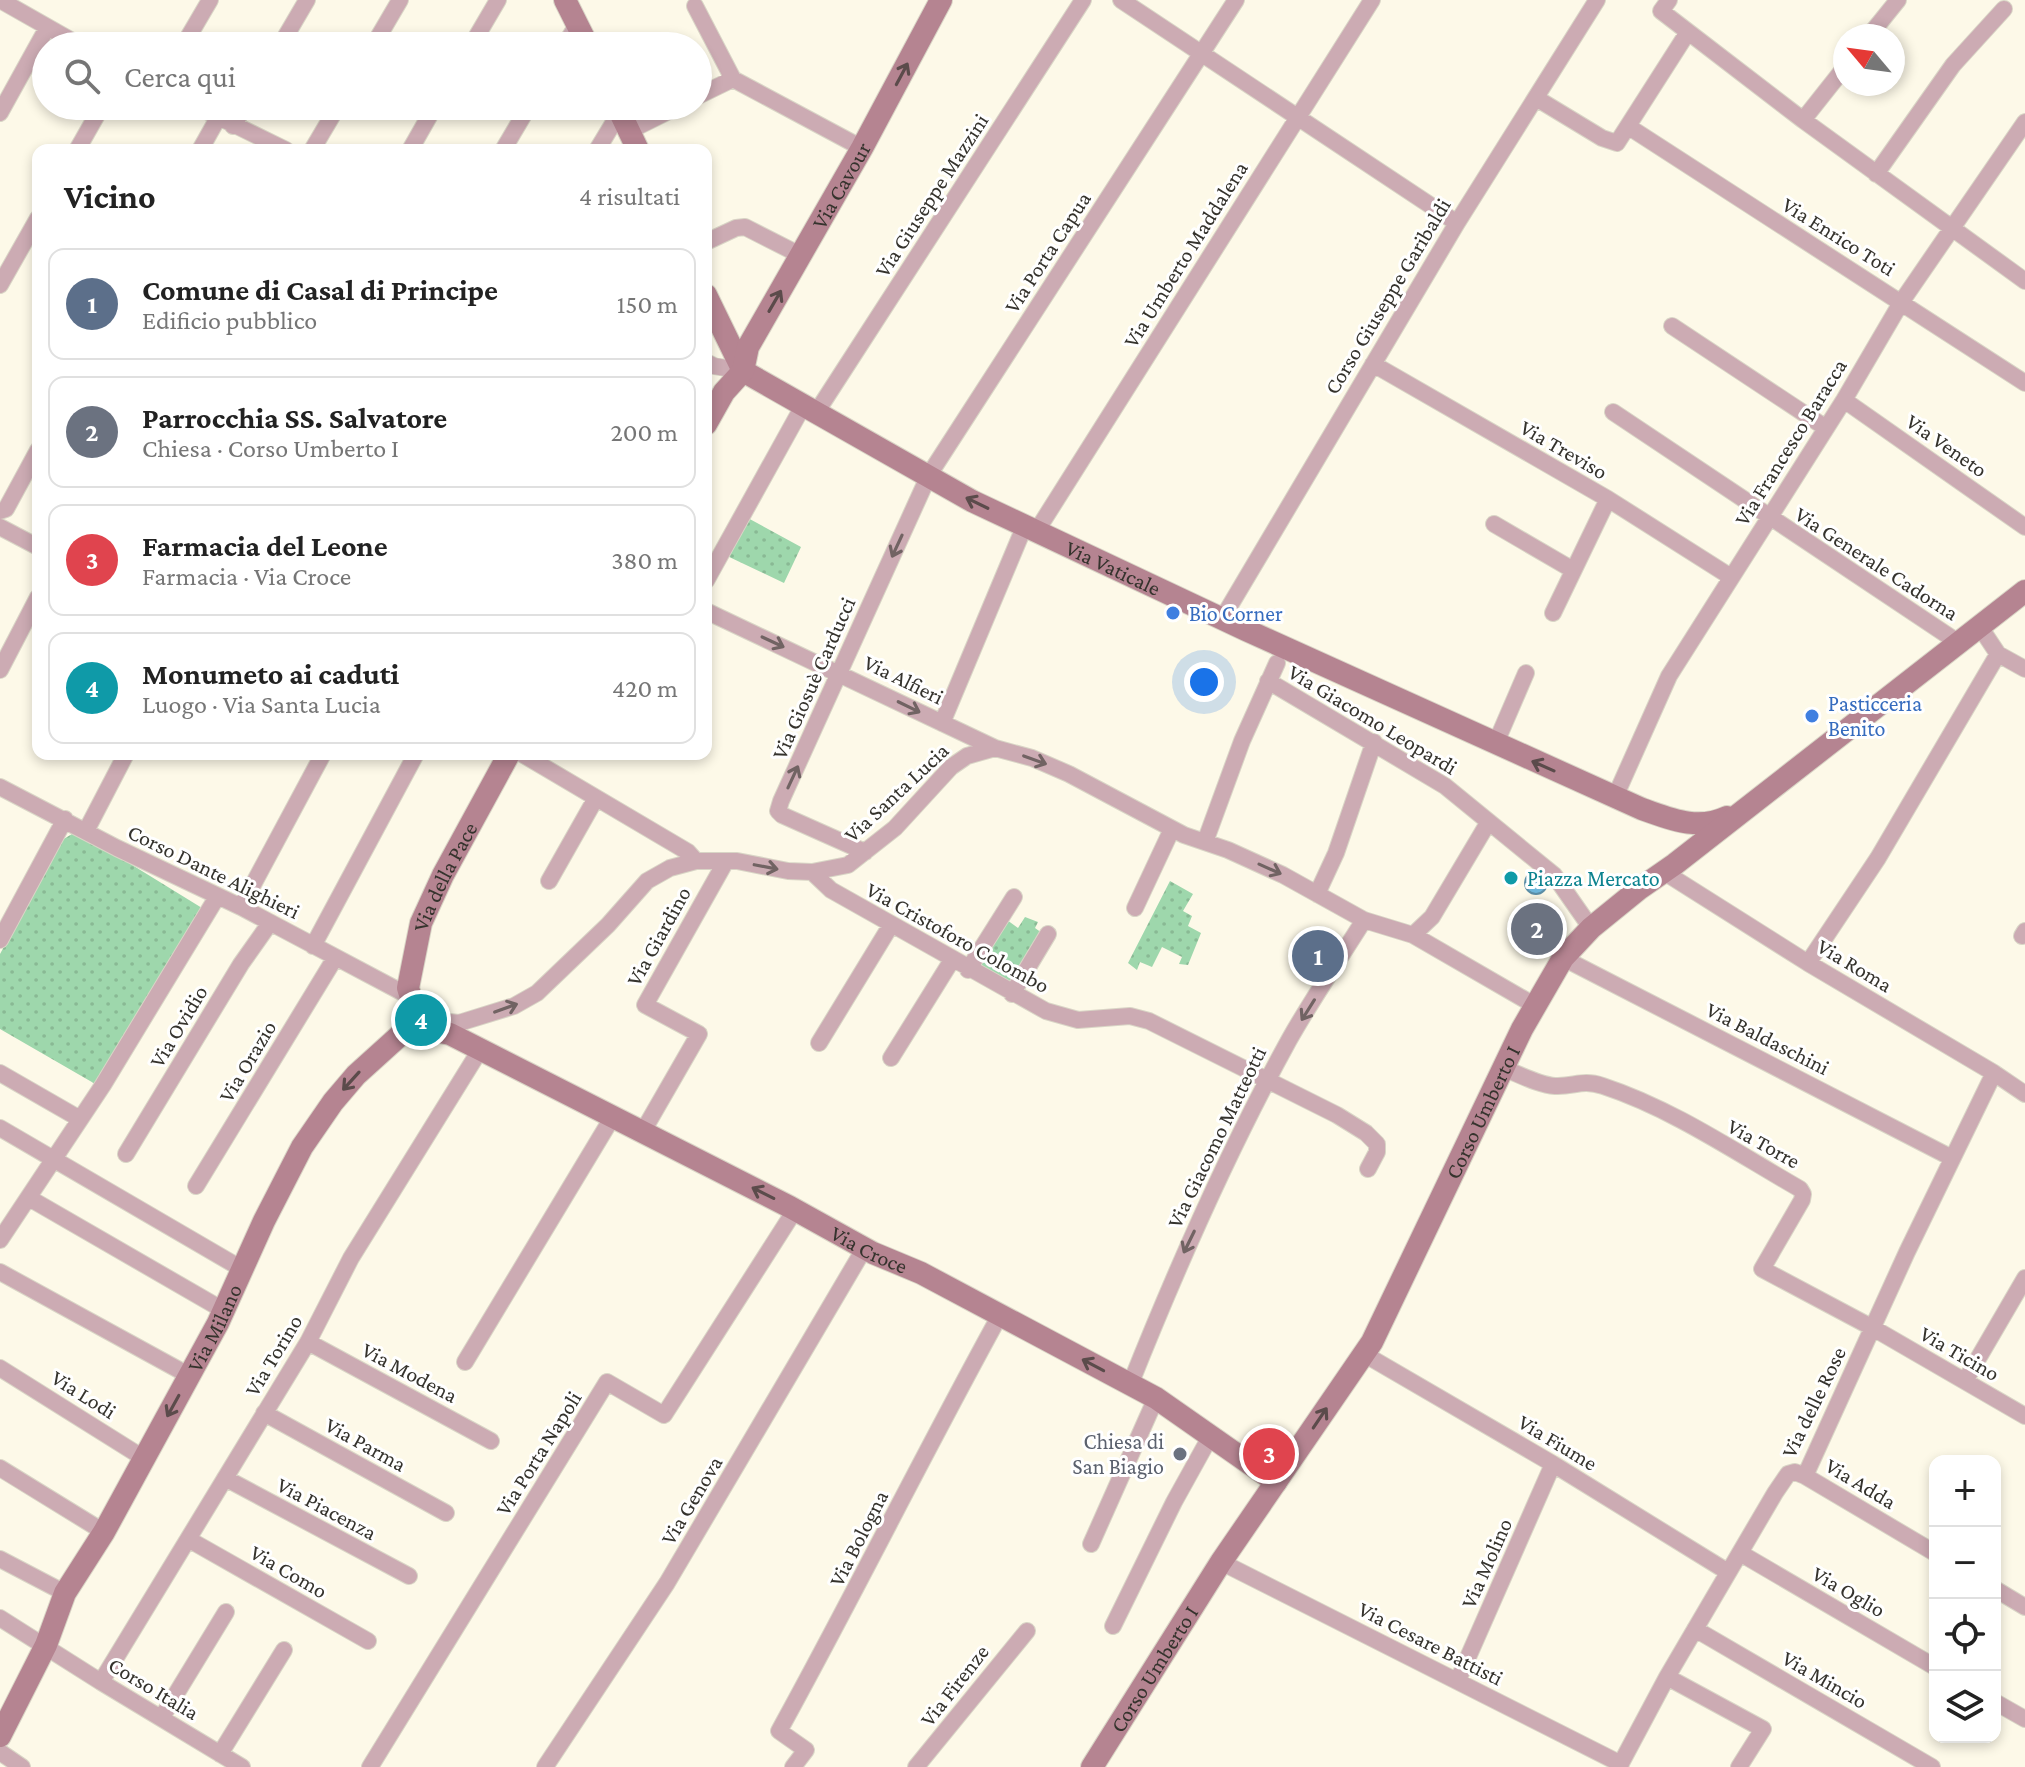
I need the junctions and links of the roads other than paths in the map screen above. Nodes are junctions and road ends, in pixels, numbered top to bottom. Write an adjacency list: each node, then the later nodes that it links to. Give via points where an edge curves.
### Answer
1 (210, 0): 22 (street)
2 (307, 0): 23 (street)
3 (400, 0): 24 (street)
4 (498, 0): 25 (street)
5 (565, 0): 18 (street)
6 (941, 0): 57 (street, Via Cavour, one-way to 6)
7 (1083, 0): 74 (street, Via Giuseppe Mazzini)
8 (1121, 0): 31 (street)
9 (1236, 0): 31 (street, Via Porta Capua)
10 (1372, 0): 38 (street, Via Umberto Maddalena)
11 (1597, 0): 36 (street, Corso Giuseppe Garibaldi)
12 (1898, 0): 17 (street)
13 (9, 5): 19 (street)
14 (695, 6): 28 (street)
15 (1665, 6): 29 (street)
16 (2004, 9): 58 (street, via 1953,65)
17 (1879, 24)
18 (577, 25): 26 (street); 27 (street)
19 (47, 28): 20 (street); 21 (street)
20 (45, 32)
21 (55, 32)
22 (191, 32)
23 (288, 32)
24 (381, 32)
25 (479, 32)
26 (573, 32)
27 (581, 32)
28 (709, 32)
29 (1688, 32): 45 (street); 49 (street)
30 (712, 39): 33 (street)
31 (1201, 53): 38 (street); 79 (street, Via Porta Capua)
32 (32, 55): 37 (street)
33 (733, 79): 35 (street); 57 (street)
34 (1833, 82): 45 (street)
35 (712, 89)
36 (1536, 98): 49 (street, via 1610,141 1620,140); 59 (street, Corso Giuseppe Garibaldi)
37 (0, 113)
38 (1298, 115): 59 (street); 86 (street, Via Umberto Maddalena)
39 (94, 120): 50 (street)
40 (222, 120): 46 (street)
41 (228, 120): 46 (street)
42 (330, 120): 53 (street)
43 (427, 120): 54 (street)
44 (521, 120): 55 (street)
45 (1803, 120): 58 (street)
46 (226, 122): 51 (street); 52 (street)
47 (2025, 122): 61 (street, Via Francesco Baracca)
48 (626, 125): 56 (street)
49 (1629, 127): 66 (street, Via Enrico Toti)
50 (80, 144)
51 (206, 144)
52 (273, 144)
53 (316, 144)
54 (413, 144)
55 (507, 144)
56 (604, 144)
57 (862, 148): 63 (street, Via Cavour)
58 (1876, 174): 61 (street)
59 (1457, 223): 69 (street, Corso Giuseppe Garibaldi)
60 (32, 229): 65 (street)
61 (1950, 229): 64 (street); 66 (street, Via Francesco Baracca)
62 (712, 239): 63 (street, via 745,227)
63 (802, 256): 71 (street, Via Cavour, one-way to 63, via 748,347)
64 (2025, 281)
65 (0, 285)
66 (1902, 301): 72 (street, Via Enrico Toti); 73 (street, Via Francesco Baracca)
67 (712, 307): 71 (street)
68 (1672, 326): 77 (street)
69 (1373, 364): 80 (street, Via Treviso); 95 (street, Corso Giuseppe Garibaldi)
70 (712, 365): 71 (street)
71 (743, 371): 74 (street, Via Vaticale); 76 (street)
72 (2025, 383)
73 (1844, 400): 77 (street, Via Francesco Baracca); 85 (street, Via Veneto)
74 (810, 410): 79 (street, Via Vaticale); 89 (street, Via Giuseppe Mazzini)
75 (1613, 412): 82 (street, Via Generale Cadorna)
76 (712, 413)
77 (1826, 428): 82 (street, Via Francesco Baracca)
78 (32, 461): 81 (street)
79 (929, 475): 86 (street, Via Vaticale, one-way to 79); 102 (street, Via Giosuè Carducci, one-way to 102)
80 (1608, 499): 88 (street); 90 (street, Via Treviso)
81 (0, 511)
82 (1769, 518): 90 (street, Via Francesco Baracca); 97 (street, Via Generale Cadorna)
83 (1494, 524): 88 (street)
84 (0, 527): 87 (street)
85 (2025, 527)
86 (1031, 528): 95 (street, Via Vaticale); 105 (street, Via Umberto Maddalena)
87 (32, 544)
88 (1573, 570): 93 (street)
89 (712, 571)
90 (1731, 577): 116 (street, Via Francesco Baracca, via 1669,676)
91 (2025, 591): 96 (street, Corso Umberto I)
92 (32, 609): 101 (street)
93 (1553, 613)
94 (712, 614): 102 (street, Via Alfieri, one-way to 102)
95 (1222, 619): 107 (street, Via Vaticale)
96 (1980, 627): 97 (street, Corso Umberto I); 98 (street)
97 (1959, 643): 114 (street, Corso Umberto I)
98 (1998, 654): 100 (street); 145 (street, via 1878,858)
99 (1277, 663): 104 (street)
100 (2025, 669)
101 (0, 670)
102 (839, 672): 105 (street, Via Alfieri, one-way to 105); 123 (street, Via Giosuè Carducci, one-way to 102, via 778,811)
103 (1526, 673): 107 (street)
104 (1268, 681): 106 (street, Via Giacomo Leopardi); 122 (street)
105 (942, 723): 108 (street, Via Alfieri)
106 (1374, 742): 119 (street, Via Giacomo Leopardi, via 1445,786); 129 (street)
107 (1495, 745): 116 (street, Via Vaticale, one-way to 107)
108 (995, 748): 120 (street, one-way to 120, via 1069,774); 123 (street, Via Santa Lucia, via 951,767 895,828)
109 (123, 760): 121 (street)
110 (320, 760): 132 (street)
111 (413, 760): 141 (street)
112 (506, 760): 149 (street, Via della Pace, via 421,923 408,988)
113 (532, 760): 117 (street)
114 (1785, 779): 116 (street, Via Vaticale, via 1737,812 1703,825 1672,820); 126 (street, Corso Umberto I)
115 (0, 787): 118 (street, Corso Dante Alighieri)
116 (1615, 797): 126 (street, Via Vaticale, via 1677,832 1684,850)
117 (596, 798): 124 (street); 128 (street)
118 (65, 819): 121 (street, Corso Dante Alighieri); 140 (street)
119 (1488, 823): 137 (street, Via Giacomo Leopardi, via 1554,875); 139 (street, via 1432,917)
120 (1172, 829): 122 (street); 133 (street)
121 (86, 831): 130 (street, Corso Dante Alighieri)
122 (1205, 842): 129 (street, one-way to 129)
123 (865, 852): 127 (street, Via Santa Lucia, via 848,865)
124 (696, 861): 125 (street, Via Santa Lucia); 149 (street, Via Santa Lucia, one-way to 124, via 459,1023 514,1006 537,993 647,881)
125 (726, 861): 127 (street, Via Santa Lucia, one-way to 127); 161 (street, Via Giardino, via 645,1005 699,1034)
126 (1670, 868): 137 (street, Corso Umberto I); 145 (street, Via Roma)
127 (812, 872): 136 (street, Via Cristoforo Colombo, via 831,890)
128 (549, 881)
129 (1317, 894): 134 (street)
130 (217, 897): 132 (street, Corso Dante Alighieri); 159 (street)
131 (1014, 897): 146 (street)
132 (241, 907): 135 (street, Corso Dante Alighieri)
133 (1135, 908)
134 (1364, 920): 139 (street); 156 (street, Via Giacomo Matteotti, one-way to 156)
135 (270, 923): 141 (street, Corso Dante Alighieri); 162 (street, Via Ovidio)
136 (891, 925): 144 (street, Via Cristoforo Colombo); 150 (street)
137 (1591, 928): 143 (street, Corso Umberto I)
138 (1048, 934): 147 (street)
139 (1413, 935): 148 (street)
140 (0, 940)
141 (313, 946): 142 (street, Corso Dante Alighieri)
142 (335, 958): 149 (street, Corso Dante Alighieri); 166 (street, Via Orazio)
143 (1563, 958): 148 (street, Corso Umberto I); 163 (street, Via Baldaschini)
144 (952, 960): 146 (street, Via Cristoforo Colombo); 152 (street)
145 (1808, 963): 155 (street, Via Roma)
146 (968, 970): 147 (street, Via Cristoforo Colombo)
147 (1012, 994): 156 (street, Via Cristoforo Colombo, via 1078,1020 1130,1016 1149,1021)
148 (1534, 1005): 153 (street, Corso Umberto I)
149 (417, 1016): 151 (street, Via Croce); 171 (street, Via Milano, one-way to 171, via 333,1102 302,1147)
150 (819, 1043)
151 (480, 1050): 158 (street, Via Croce); 177 (street, Via Torino, via 351,1258)
152 (891, 1058)
153 (1503, 1068): 176 (street, Via Torre, via 1551,1086 1604,1086 1666,1114 1800,1189 1802,1200 1762,1269); 178 (street, Corso Umberto I)
154 (0, 1073): 159 (street)
155 (1994, 1073): 157 (street, Via Roma); 163 (street, Via delle Rose)
156 (1267, 1080): 165 (street, Via Cristoforo Colombo, via 1366,1133 1377,1144); 183 (street, Via Giacomo Matteotti, one-way to 183, via 1176,1269)
157 (2025, 1094)
158 (612, 1118): 161 (street, Via Croce); 179 (street)
159 (80, 1119): 164 (street)
160 (0, 1128): 164 (street)
161 (642, 1133): 168 (street, Via Croce, one-way to 161)
162 (126, 1154)
163 (1952, 1158): 176 (street, Via delle Rose)
164 (54, 1159): 167 (street); 171 (street)
165 (1368, 1169)
166 (196, 1186)
167 (29, 1198): 169 (street); 174 (street)
168 (795, 1210): 170 (street, Via Croce); 229 (street, Via Porta Napoli, via 664,1415 607,1382)
169 (1, 1235)
170 (864, 1249): 175 (street, Via Croce); 230 (street, Via Genova, via 667,1583)
171 (242, 1269): 174 (street, Via Milano)
172 (0, 1272): 181 (street)
173 (2025, 1278): 182 (street)
174 (223, 1310): 181 (street, Via Milano)
175 (1000, 1315): 183 (street, Via Croce, one-way to 175); 231 (street, Via Bologna, via 779,1731 806,1750)
176 (1873, 1328): 182 (street, Via Ticino); 192 (street, Via delle Rose)
177 (308, 1342): 185 (street, Via Torino); 188 (street, Via Modena)
178 (1364, 1354): 190 (street, Via Fiume); 194 (street, Corso Umberto I, one-way to 178)
179 (465, 1362)
180 (0, 1368): 189 (street, Via Lodi)
181 (190, 1376): 189 (street, Via Milano, one-way to 189)
182 (1965, 1381): 186 (street, Via Ticino)
183 (1130, 1385): 184 (street, Via Croce)
184 (1156, 1398): 187 (street, Via Croce); 198 (street)
185 (264, 1413): 193 (street, Via Torino); 195 (street, Via Parma)
186 (2025, 1416)
187 (1210, 1437): 194 (street, Via Croce); 210 (street)
188 (491, 1441)
189 (145, 1459): 196 (street, Via Milano)
190 (1553, 1464): 203 (street, Via Fiume); 218 (street, Via Molino)
191 (0, 1468): 196 (street)
192 (1805, 1476): 199 (street, Via Adda); 200 (street, Via delle Rose, via 1788,1474)
193 (225, 1478): 197 (street, Via Torino); 204 (street, Via Piacenza)
194 (1276, 1482): 202 (street, Corso Umberto I)
195 (446, 1513)
196 (104, 1532): 205 (street, Via Milano)
197 (188, 1539): 213 (street, Via Como); 219 (street, Via Torino)
198 (1091, 1544)
199 (1929, 1549)
200 (1740, 1553): 203 (street, Via delle Rose); 216 (street, Via Oglio)
201 (0, 1559): 205 (street)
202 (1221, 1562): 218 (street, Via Cesare Battisti); 233 (street, Corso Umberto I)
203 (1728, 1572): 211 (street, Via delle Rose)
204 (409, 1576)
205 (65, 1593): 214 (street, Via Milano)
206 (2001, 1593): 207 (street)
207 (2025, 1607)
208 (226, 1612): 221 (street)
209 (0, 1618): 214 (street, Corso Italia)
210 (1113, 1626)
211 (1695, 1629): 217 (street, Via delle Rose); 235 (street, Via Mincio)
212 (1027, 1631): 232 (street, Via Firenze)
213 (368, 1641)
214 (46, 1645): 219 (street, Corso Italia); 223 (street, Via Milano)
215 (284, 1650): 225 (street)
216 (1929, 1663)
217 (1667, 1677): 226 (street, Via delle Rose); 234 (street, via 1763,1729)
218 (1458, 1680): 226 (street, Via Cesare Battisti)
219 (101, 1682): 221 (street, Corso Italia)
220 (2001, 1705): 222 (street)
221 (162, 1717): 225 (street, Corso Italia)
222 (2025, 1719)
223 (0, 1736)
224 (0, 1752): 227 (street)
225 (220, 1754): 228 (street, Corso Italia)
226 (1620, 1766)
227 (22, 1767)
228 (242, 1767)
229 (370, 1767)
230 (545, 1767)
231 (793, 1767)
232 (916, 1767)
233 (1092, 1767)
234 (1739, 1767)
235 (1932, 1767)

